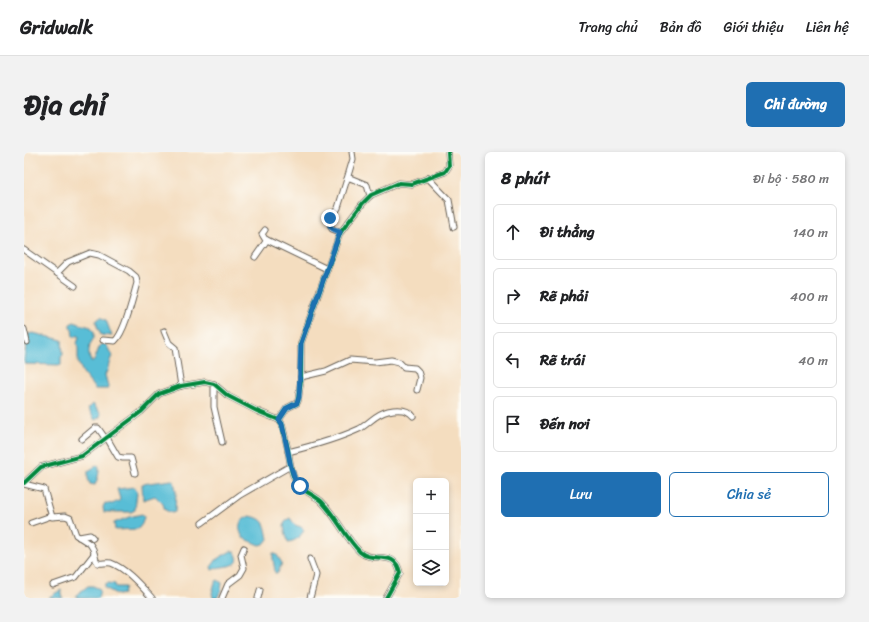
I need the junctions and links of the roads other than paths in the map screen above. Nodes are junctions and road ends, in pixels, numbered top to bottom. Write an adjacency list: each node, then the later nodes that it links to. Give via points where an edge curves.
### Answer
1 (352, 152): 4 (street)
2 (448, 152): 3 (street, via 448,169)
3 (428, 178): 5 (street, via 412,184 399,183); 6 (street, via 449,200)
4 (347, 179): 5 (street, via 367,185); 8 (street, via 338,208 329,221 332,229)
5 (370, 196): 8 (street)
6 (454, 227)
7 (265, 230): 9 (street, via 262,235)
8 (340, 232): 12 (street)
9 (267, 240): 11 (street); 12 (street)
10 (24, 250): 13 (street)
11 (255, 257)
12 (326, 269): 19 (street, via 301,343)
13 (56, 273): 14 (street); 17 (street, via 68,262 90,253 129,270 136,277 137,283 117,339)
14 (75, 286)
15 (24, 330): 18 (street)
16 (164, 331): 21 (street, via 169,343 175,348)
17 (103, 340)
18 (27, 342)
19 (301, 377): 22 (street, via 326,371 350,360 391,360 418,371 420,378); 24 (street, via 297,403 287,408)
20 (214, 384): 21 (street, via 205,382); 24 (street, via 228,396); 27 (street, via 214,407)
21 (181, 386): 26 (street, via 159,394 141,412)
22 (417, 390)
23 (413, 416): 28 (street, via 403,410 382,413 366,425 343,435)
24 (279, 420): 28 (street)
25 (82, 438): 26 (street, via 95,428)
26 (106, 438): 30 (street, via 118,457 131,458); 31 (street, via 88,452 41,467)
27 (222, 442)
28 (288, 452): 29 (street)
29 (291, 467): 34 (street, via 240,495); 46 (street, via 297,484 324,504 361,552 368,556 386,557 397,565 400,573)
30 (135, 473)
31 (24, 484): 32 (street, via 44,489)
32 (51, 516): 33 (street); 35 (street, via 70,518 74,532)
33 (31, 523)
34 (202, 523)
35 (79, 537): 36 (street, via 90,535); 38 (street, via 90,544)
36 (93, 538)
37 (244, 548): 43 (street, via 241,555 244,568 238,577 228,584)
38 (94, 554): 40 (street, via 76,577); 42 (street, via 98,563 113,564 128,574)
39 (310, 559): 45 (street, via 316,575)
40 (53, 585)
41 (260, 590): 44 (street)
42 (152, 598)
43 (222, 598)
44 (258, 598)
45 (310, 598)
46 (386, 598)

